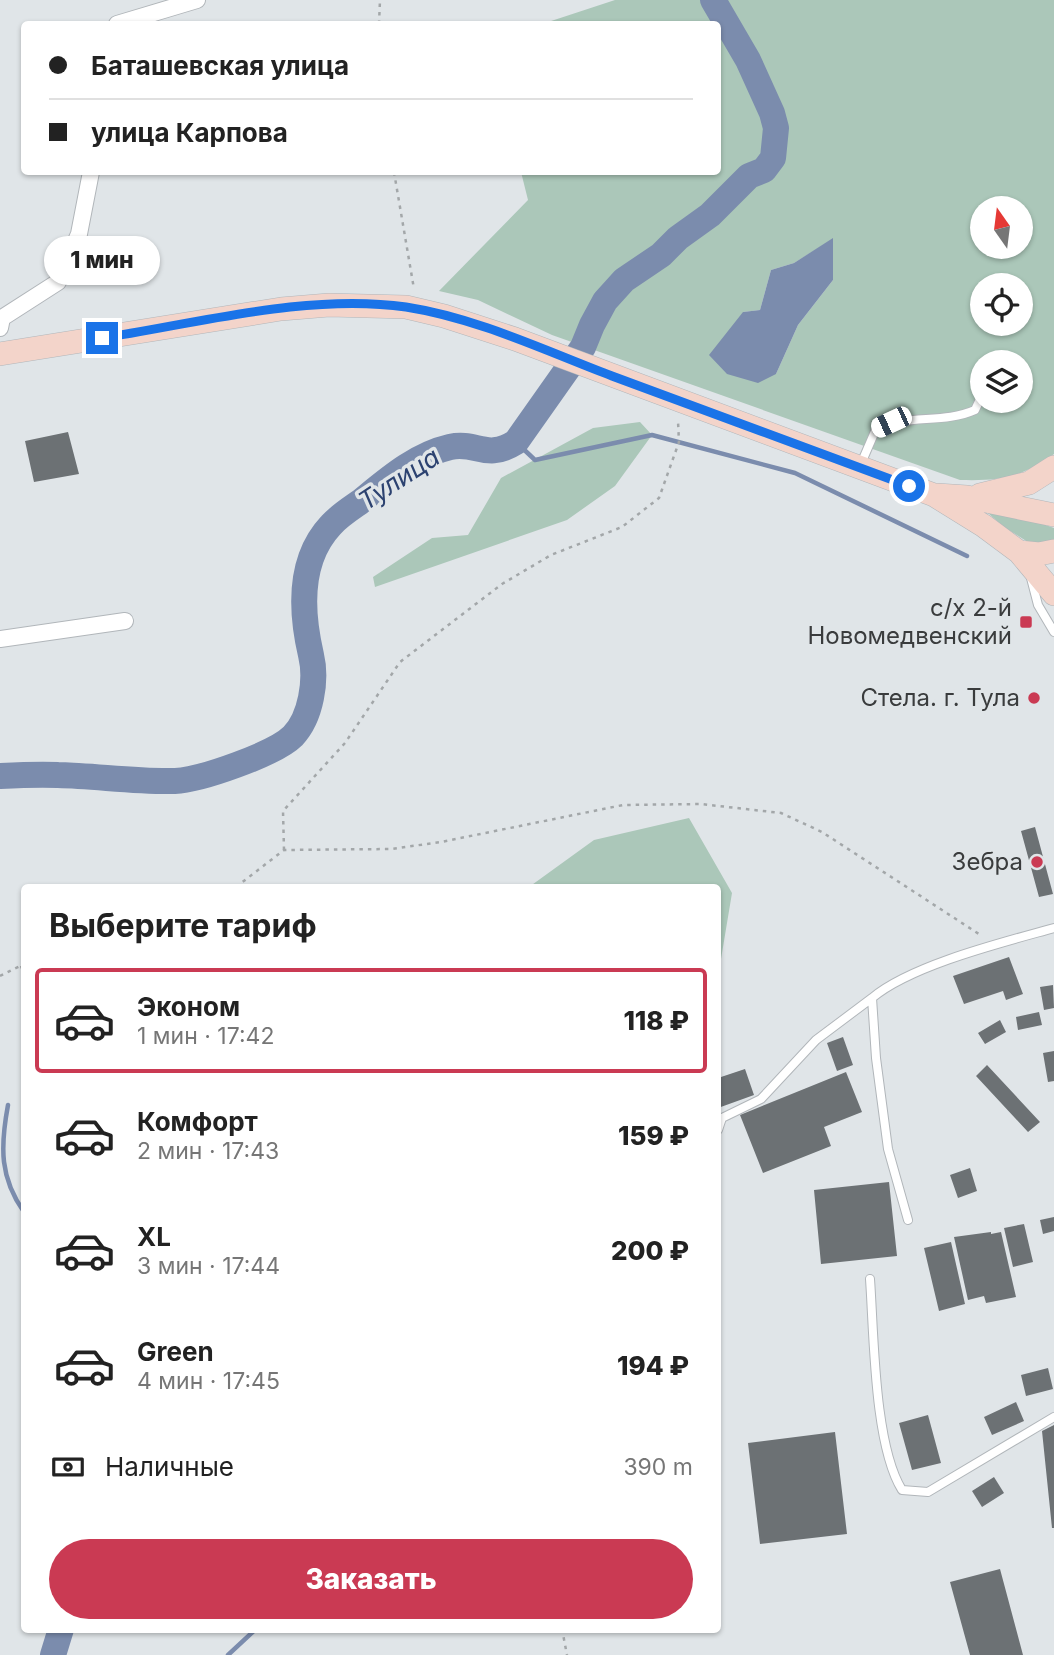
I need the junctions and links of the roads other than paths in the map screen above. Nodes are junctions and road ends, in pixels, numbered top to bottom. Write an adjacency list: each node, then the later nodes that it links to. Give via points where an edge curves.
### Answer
1 (197, 0): 2 (street)
2 (127, 21)
3 (90, 175): 4 (street, via 79,234 58,282 2,318)
4 (0, 328)
5 (0, 354): 7 (main road, via 281,309 406,307 515,339)
6 (970, 412): 7 (lane, via 891,422 876,429)
7 (859, 467): 9 (main road)
8 (1054, 467): 10 (main road, via 1029,482)
9 (934, 495): 10 (main road); 13 (main road)
10 (967, 497): 11 (main road)
11 (1054, 515)
12 (1054, 551): 13 (main road)
13 (1023, 557): 14 (main road); 16 (lane, via 1038,605)
14 (1054, 594)
15 (125, 621): 17 (street)
16 (1054, 632)
17 (0, 639)
18 (1054, 928): 19 (lane, via 895,981)
19 (872, 998): 20 (lane, via 816,1040 769,1093); 21 (lane, via 888,1149)
20 (721, 1121)
21 (908, 1220)
22 (870, 1279): 23 (lane, via 881,1421 893,1476 902,1490 928,1492)
23 (1054, 1418)

